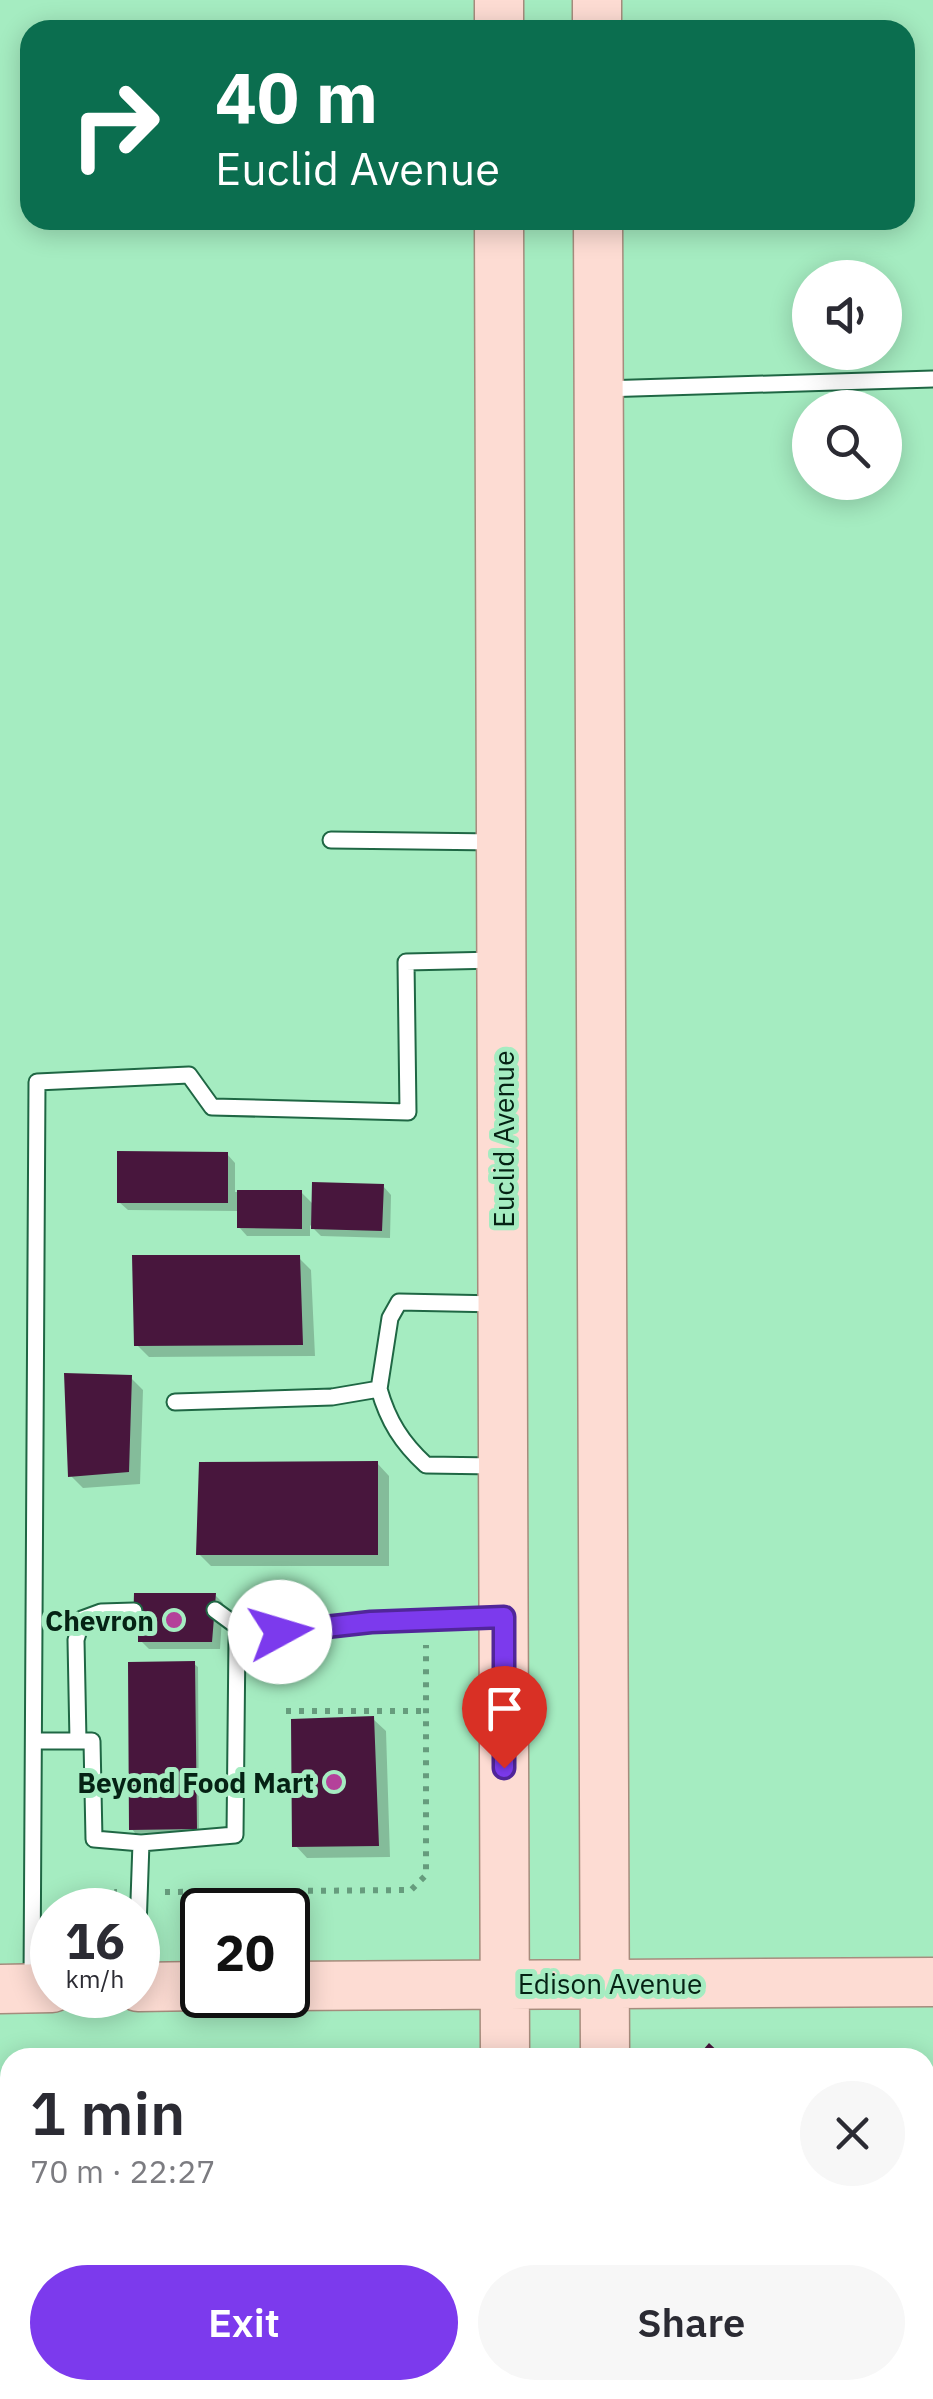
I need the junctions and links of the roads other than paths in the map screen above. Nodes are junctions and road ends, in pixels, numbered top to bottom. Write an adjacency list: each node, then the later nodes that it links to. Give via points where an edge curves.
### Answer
1 (500, 230): 6 (main road, Euclid Avenue)
2 (598, 230): 4 (main road)
3 (933, 379): 4 (lane)
4 (598, 390): 22 (main road)
5 (331, 840): 6 (lane)
6 (502, 842): 7 (main road, Euclid Avenue)
7 (503, 960): 8 (main road, Euclid Avenue); 16 (lane, via 406,962 408,1112 212,1107 189,1076 37,1082)
8 (503, 1304): 9 (lane, via 399,1302 390,1318); 11 (main road, Euclid Avenue)
9 (379, 1390): 10 (lane); 11 (lane, via 404,1445 426,1465)
10 (175, 1402)
11 (504, 1466): 14 (main road, Euclid Avenue)
12 (215, 1610): 15 (lane)
13 (134, 1611): 17 (lane, via 82,1620 76,1640)
14 (504, 1617): 15 (lane); 21 (main road, Euclid Avenue)
15 (249, 1636): 18 (lane, via 237,1636 235,1835)
16 (35, 1741): 17 (lane); 24 (lane)
17 (78, 1741): 18 (lane, via 92,1741 94,1838)
18 (141, 1844): 19 (lane)
19 (139, 1888)
20 (933, 1982): 22 (main road, Edison Avenue)
21 (505, 1983): 22 (main road, Edison Avenue); 23 (main road, Edison Avenue); 25 (main road, Euclid Avenue)
22 (604, 1984): 26 (main road)
23 (310, 1986)
24 (28, 1988)
25 (506, 2048)
26 (605, 2048)

